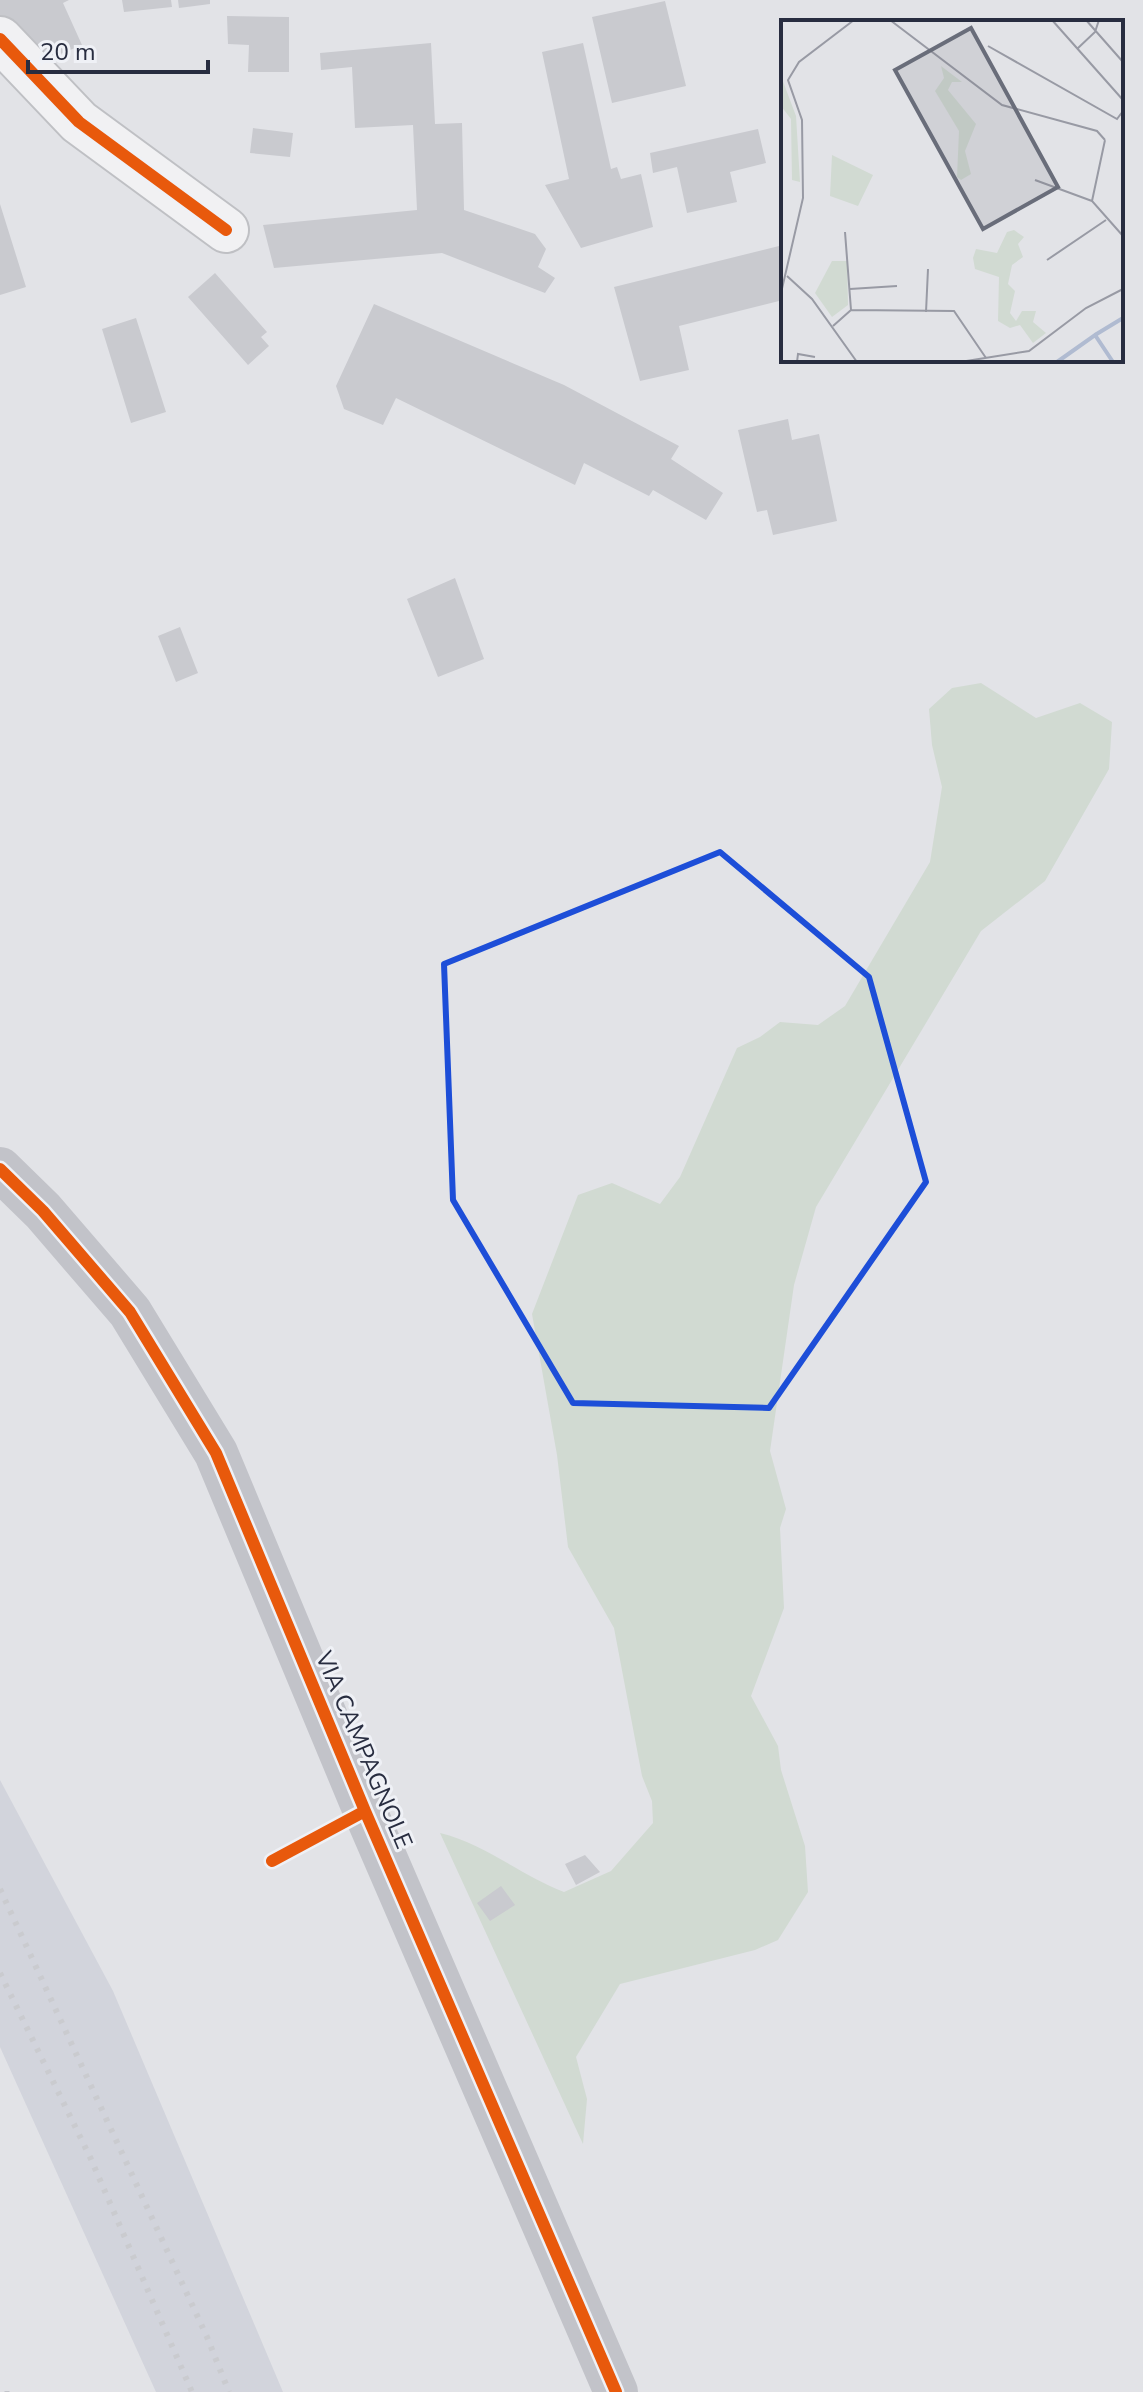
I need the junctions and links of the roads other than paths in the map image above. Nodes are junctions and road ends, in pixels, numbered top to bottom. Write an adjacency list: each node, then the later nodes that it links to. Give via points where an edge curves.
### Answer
1 (0, 39): 2 (street, via 79,122)
2 (226, 230)
3 (0, 1169): 4 (street, VIA CAMPAGNOLE, via 130,1312 216,1453)
4 (616, 2392)

